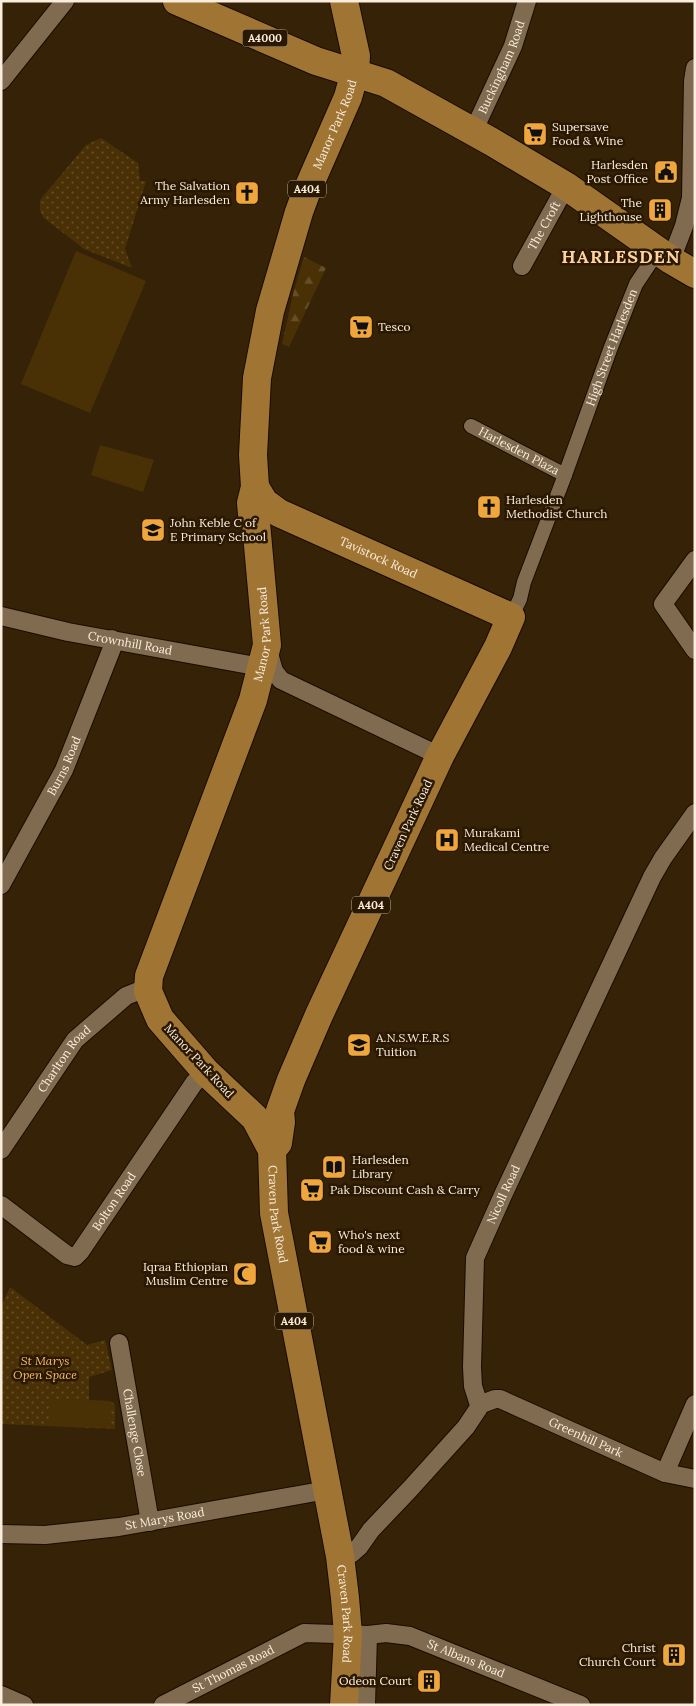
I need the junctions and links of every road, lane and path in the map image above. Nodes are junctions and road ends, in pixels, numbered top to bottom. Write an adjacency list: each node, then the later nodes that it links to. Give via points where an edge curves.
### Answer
1 (65, 1): 7 (street)
2 (344, 1): 6 (main road, A404, via 356,56)
3 (527, 1): 8 (street, Buckingham Road, via 513,46)
4 (183, 3): 6 (main road, A4000, via 316,61)
5 (695, 68): 10 (street, via 691,198 684,226)
6 (354, 72): 8 (main road, via 386,83); 15 (main road, Manor Park Road / A404, via 348,97 304,196 270,311 257,378 255,487 251,503 252,514)
7 (1, 81)
8 (473, 132): 9 (main road)
9 (566, 186): 10 (main road); 11 (street, The Croft)
10 (664, 255): 12 (main road); 14 (street, High Street Harlesden, via 636,284)
11 (522, 266)
12 (695, 274)
13 (471, 426): 14 (street, Harlesden Plaza)
14 (565, 475): 18 (street, High Street Harlesden)
15 (267, 518): 18 (main road, Tavistock Road); 21 (main road, Manor Park Road / A404)
16 (695, 560): 20 (street, via 663,604)
17 (1, 616): 19 (street, Crownhill Road)
18 (511, 617): 22 (main road, High Street Harlesden / A404)
19 (112, 639): 21 (street, Crownhill Road); 24 (street, Burns Road, via 112,648 64,770)
20 (695, 650)
21 (264, 656): 22 (street, via 281,680); 25 (main road, Manor Park Road / A404, via 253,700 148,976)
22 (440, 756): 27 (main road, Craven Park Road / A404, via 291,1080)
23 (695, 814): 32 (street, Nicoll Road, via 652,877 475,1258 472,1367 473,1386)
24 (1, 886)
25 (148, 991): 26 (main road, Manor Park Road, via 160,1019); 28 (street, Charlton Road, via 126,996 75,1040)
26 (206, 1072): 27 (main road, Manor Park Road); 29 (street, Bolton Road, via 194,1083 75,1257 67,1255)
27 (268, 1114): 35 (main road, Craven Park Road / A404, via 281,1122 278,1143 272,1150 274,1213)
28 (1, 1150)
29 (1, 1205)
30 (119, 1343): 36 (street, Challenge Close)
31 (695, 1404): 33 (street)
32 (480, 1405): 33 (street, Greenhill Park, via 500,1399); 38 (street, via 466,1427 359,1547 351,1554)
33 (665, 1472): 34 (street, Greenhill Park)
34 (695, 1480)
35 (327, 1490): 36 (street, St Marys Road); 38 (main road, Craven Park Road / A404)
36 (150, 1522): 37 (street, St Marys Road, via 45,1535)
37 (1, 1534)
38 (340, 1556): 40 (main road, Craven Park Road / A404, via 345,1598)
39 (304, 1632): 40 (street, St Albans Road); 43 (street, St Thomas Road)
40 (358, 1635): 44 (main road, Craven Park Road / A404); 45 (street, Craven Park Road); 46 (street, St Albans Road, via 386,1633 410,1636)
41 (1, 1695): 42 (street)
42 (24, 1705)
43 (163, 1705)
44 (344, 1705)
45 (366, 1705)
46 (581, 1705)

